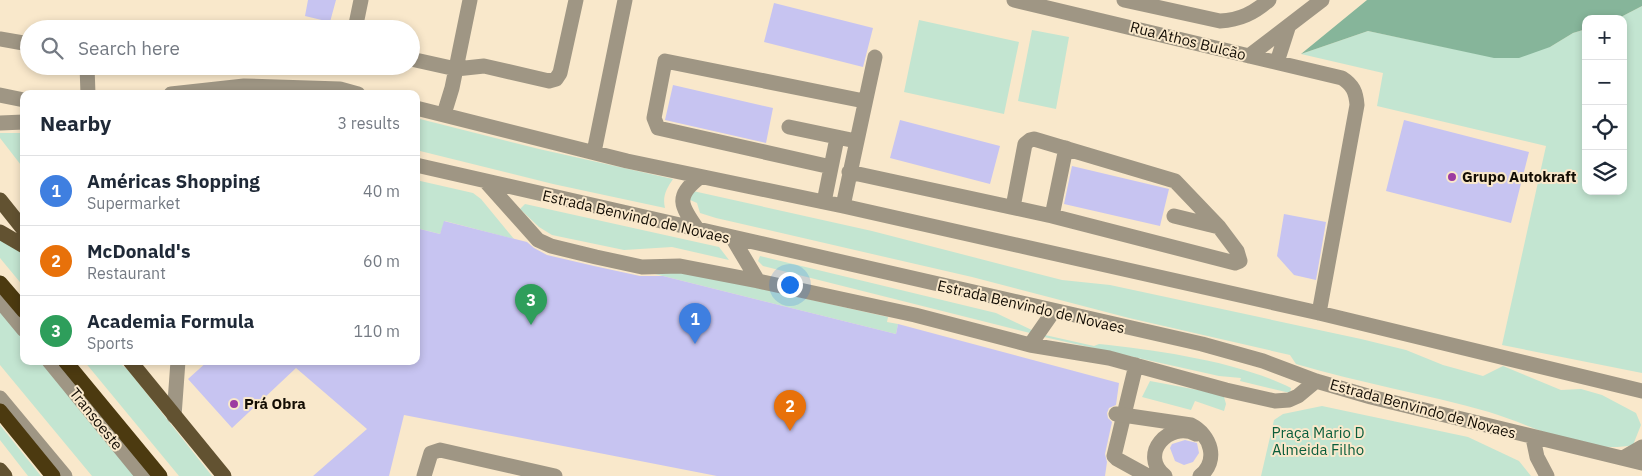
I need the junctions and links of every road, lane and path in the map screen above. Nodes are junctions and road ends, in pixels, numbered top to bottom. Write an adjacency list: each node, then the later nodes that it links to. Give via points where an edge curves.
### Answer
1 (361, 0): 11 (street)
2 (470, 0): 19 (street)
3 (576, 0): 19 (street, via 556,79 549,81 484,66)
4 (625, 0): 35 (street)
5 (1014, 0): 9 (street, Rua Athos Bulcão)
6 (1124, 0): 7 (street, via 1220,21 1247,16)
7 (1270, 0)
8 (1322, 0): 12 (street)
9 (1047, 4): 10 (street, Rua Athos Bulcão)
10 (1070, 6): 15 (street, Rua Athos Bulcão)
11 (356, 20)
12 (1288, 28): 15 (street); 18 (street)
13 (0, 39): 14 (street)
14 (20, 42)
15 (1249, 56): 18 (street, Rua Athos Bulcão)
16 (875, 57): 26 (street)
17 (420, 61): 19 (street)
18 (1277, 62): 58 (street, Rua Athos Bulcão, via 1342,78 1356,93 1357,105)
19 (456, 69): 28 (street)
20 (87, 75): 21 (street)
21 (88, 90)
22 (208, 90): 23 (street, via 244,86)
23 (344, 90)
24 (0, 95): 25 (street)
25 (20, 99)
26 (864, 100): 33 (street); 37 (street, via 665,61 654,118 658,128)
27 (420, 109): 28 (street)
28 (444, 114): 35 (street)
29 (0, 122): 30 (street)
30 (20, 122)
31 (789, 127): 32 (street)
32 (837, 138): 33 (street); 37 (street)
33 (856, 141): 38 (street)
34 (1066, 148): 44 (street, via 1027,141); 45 (street); 48 (street, via 1175,180)
35 (594, 152): 39 (street)
36 (420, 166): 40 (street, Estrada Benvindo de Novaes)
37 (831, 167): 42 (street)
38 (850, 172): 43 (street); 44 (street)
39 (700, 177): 42 (street); 49 (street, via 682,195 686,214)
40 (487, 183): 49 (street, Estrada Benvindo de Novaes); 53 (street, via 538,240 551,246 642,267 680,266)
41 (0, 200): 47 (main road)
42 (824, 202): 43 (street)
43 (843, 206): 58 (street)
44 (1013, 207): 45 (street)
45 (1052, 216): 48 (street, via 1239,263 1240,255)
46 (1174, 216): 48 (street)
47 (20, 225)
48 (1218, 227)
49 (698, 230): 51 (street, Estrada Benvindo de Novaes)
50 (0, 232): 52 (main road)
51 (733, 239): 53 (street); 57 (street, Estrada Benvindo de Novaes)
52 (20, 244)
53 (758, 281): 60 (street)
54 (0, 283): 56 (highway)
55 (0, 301): 59 (street)
56 (20, 306)
57 (1053, 312): 60 (street); 68 (street, Estrada Benvindo de Novaes, via 1202,344 1263,361)
58 (1319, 313): 69 (street)
59 (20, 325)
60 (1030, 344): 66 (street)
61 (52, 365): 85 (street, Transoeste)
62 (68, 365): 86 (highway)
63 (123, 365): 67 (main road)
64 (133, 365): 67 (main road)
65 (178, 365): 75 (street)
66 (1136, 365): 68 (street, via 1275,401 1298,396); 90 (street, via 1114,456)
67 (144, 379): 75 (main road)
68 (1316, 381): 76 (street, Estrada Benvindo de Novaes)
69 (1625, 387): 70 (street); 72 (street)
70 (1642, 391)
71 (0, 398): 84 (street)
72 (1642, 403)
73 (0, 411): 83 (highway)
74 (1116, 414): 78 (street, bridge, via 1192,425 1206,436 1211,445)
75 (174, 416): 87 (main road)
76 (1533, 438): 79 (street, Estrada Benvindo de Novaes); 94 (street, via 1537,457)
77 (1642, 447): 79 (street)
78 (1210, 452): 91 (street, bridge, via 1200,436 1182,430 1164,436 1154,455 1156,465); 92 (street, bridge, via 1210,464); 93 (street, bridge)
79 (1623, 458): 80 (street, Estrada Benvindo de Novaes)
80 (1642, 463)
81 (0, 470): 82 (main road)
82 (5, 476)
83 (53, 476)
84 (65, 476)
85 (142, 476)
86 (160, 476)
87 (224, 476)
88 (424, 476): 89 (street, via 431,453 440,450)
89 (555, 476)
90 (1148, 476)
91 (1165, 476)
92 (1200, 476)
93 (1206, 476)
94 (1547, 476)

